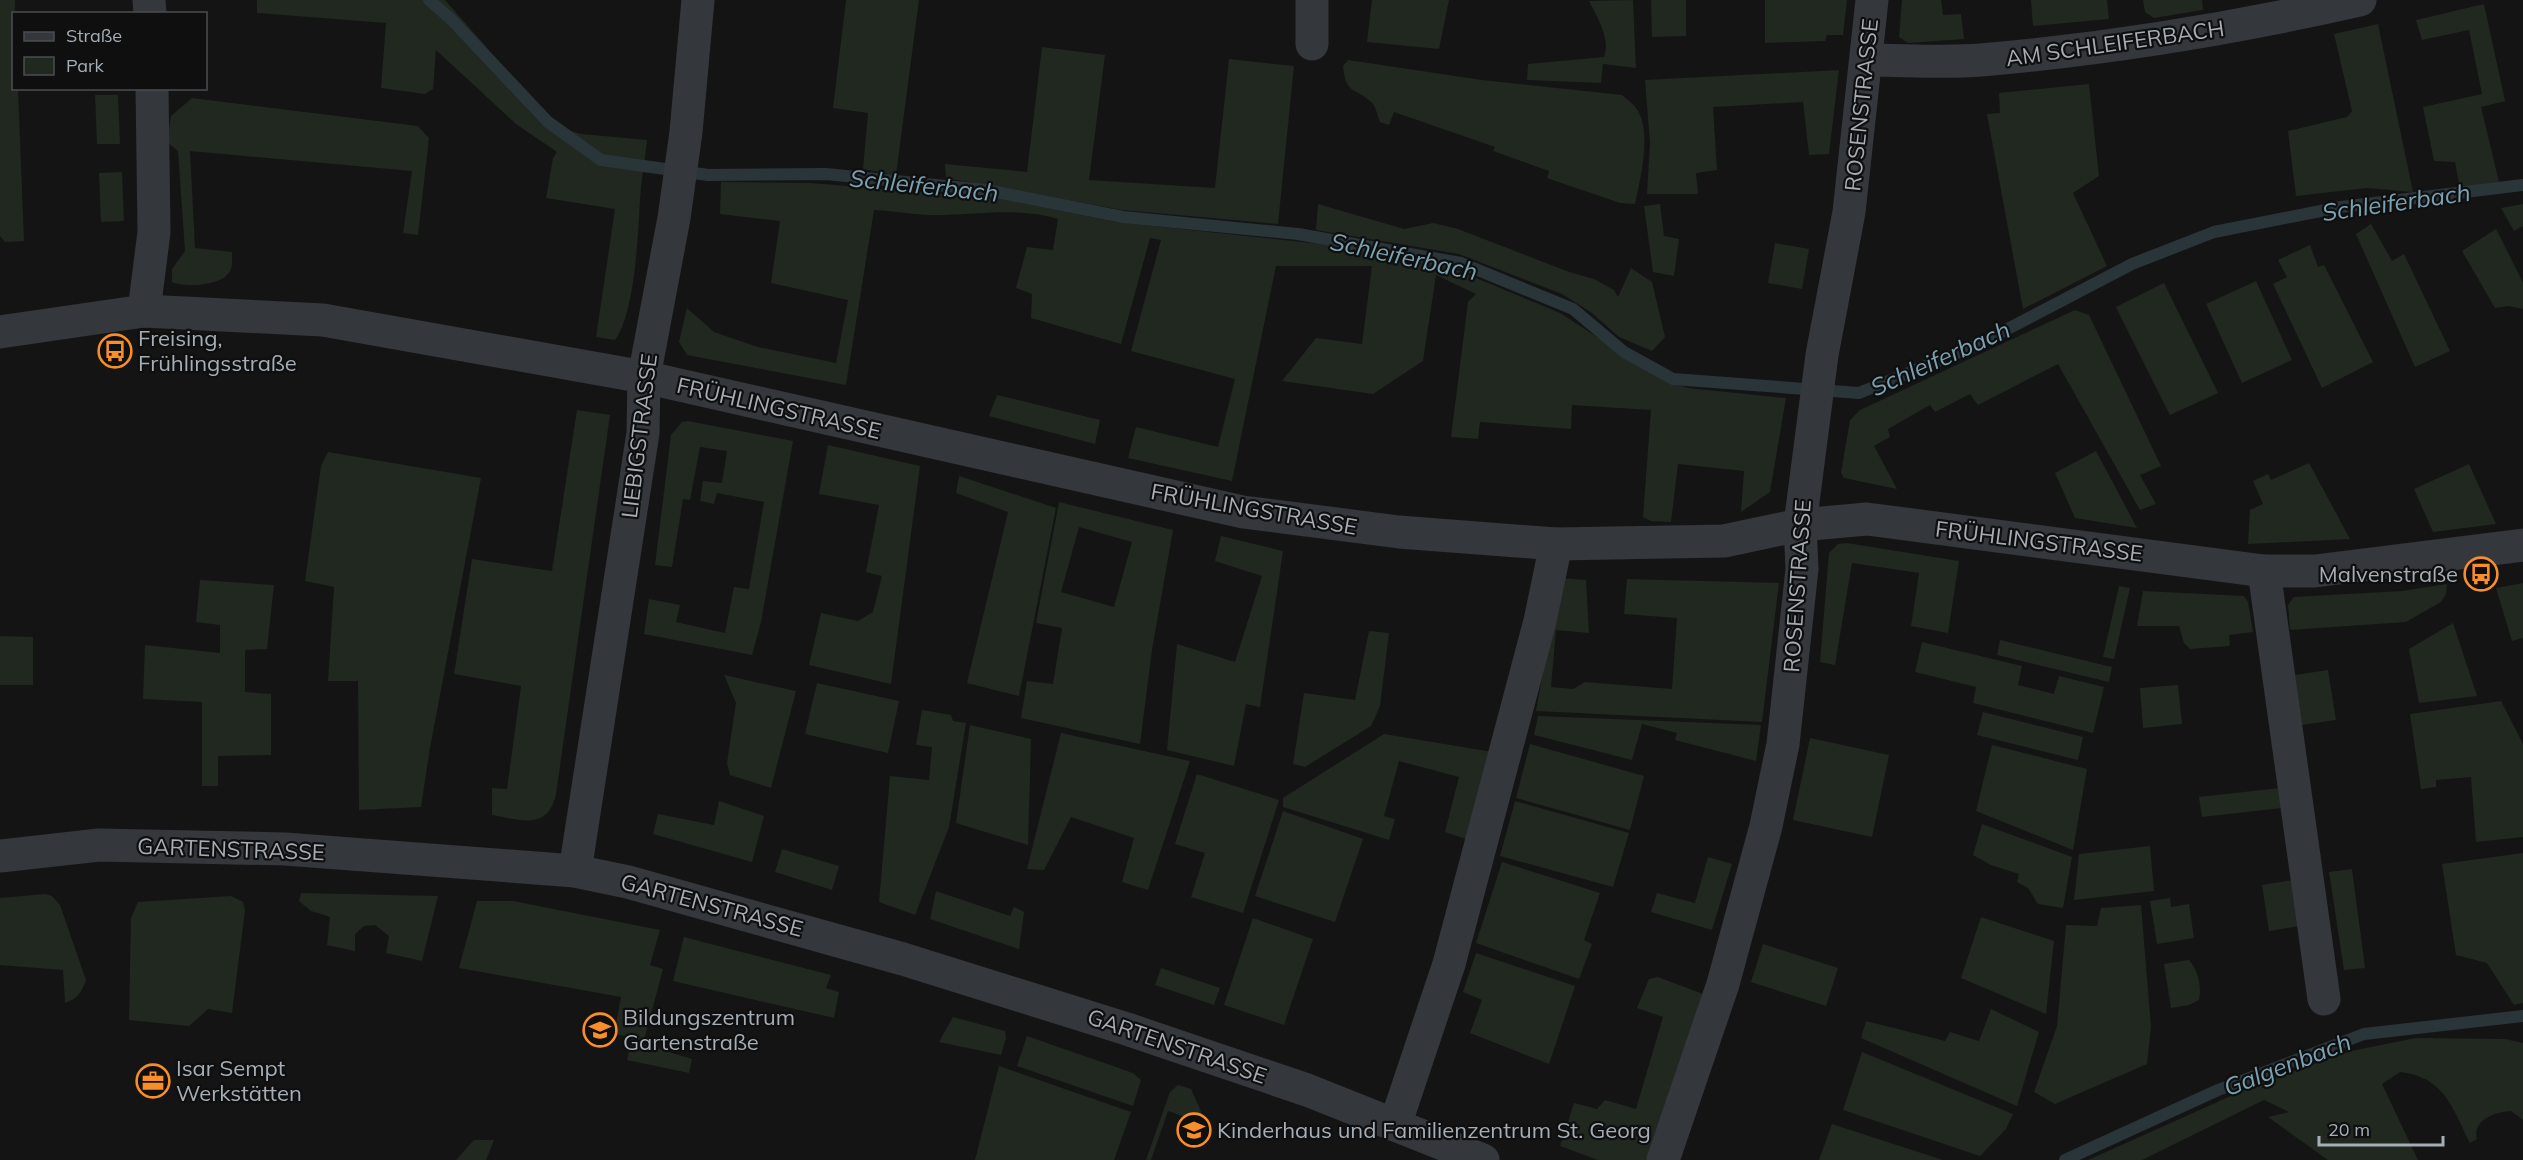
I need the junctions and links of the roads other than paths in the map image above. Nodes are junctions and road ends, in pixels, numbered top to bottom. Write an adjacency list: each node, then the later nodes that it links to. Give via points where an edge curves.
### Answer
1 (698, 0): 10 (street, LIEBIGSTRASSE, via 674,218)
2 (1312, 0): 5 (street)
3 (1872, 0): 6 (street, ROSENSTRASSE)
4 (2360, 0): 6 (street, AM SCHLEIFERBACH, via 2250,25 2112,45 1980,60)
5 (1312, 44)
6 (1867, 60): 11 (street, ROSENSTRASSE, via 1849,212 1822,355)
7 (152, 90): 8 (street, via 154,232)
8 (144, 311): 9 (street, FRÜHLINGSTRASSE); 10 (street, FRÜHLINGSTRASSE, via 323,320)
9 (0, 332)
10 (644, 377): 12 (street, FRÜHLINGSTRASSE, via 1243,512 1399,532); 16 (street, LIEBIGSTRASSE, via 643,433)
11 (1800, 525): 12 (street, FRÜHLINGSTRASSE, via 1724,542); 14 (street, FRÜHLINGSTRASSE, via 1868,519); 20 (street, ROSENSTRASSE, via 1802,569 1774,793 1723,984)
12 (1556, 544): 18 (street, via 1540,621 1449,964)
13 (2523, 545): 14 (street, FRÜHLINGSTRASSE, via 2315,571)
14 (2264, 571): 17 (street)
15 (0, 856): 16 (street, GARTENSTRASSE, via 99,845 250,848)
16 (574, 871): 18 (street, GARTENSTRASSE, via 647,886 1003,990 1194,1051)
17 (2324, 999)
18 (1395, 1125): 19 (street, GARTENSTRASSE)
19 (1483, 1160)
20 (1663, 1160)

